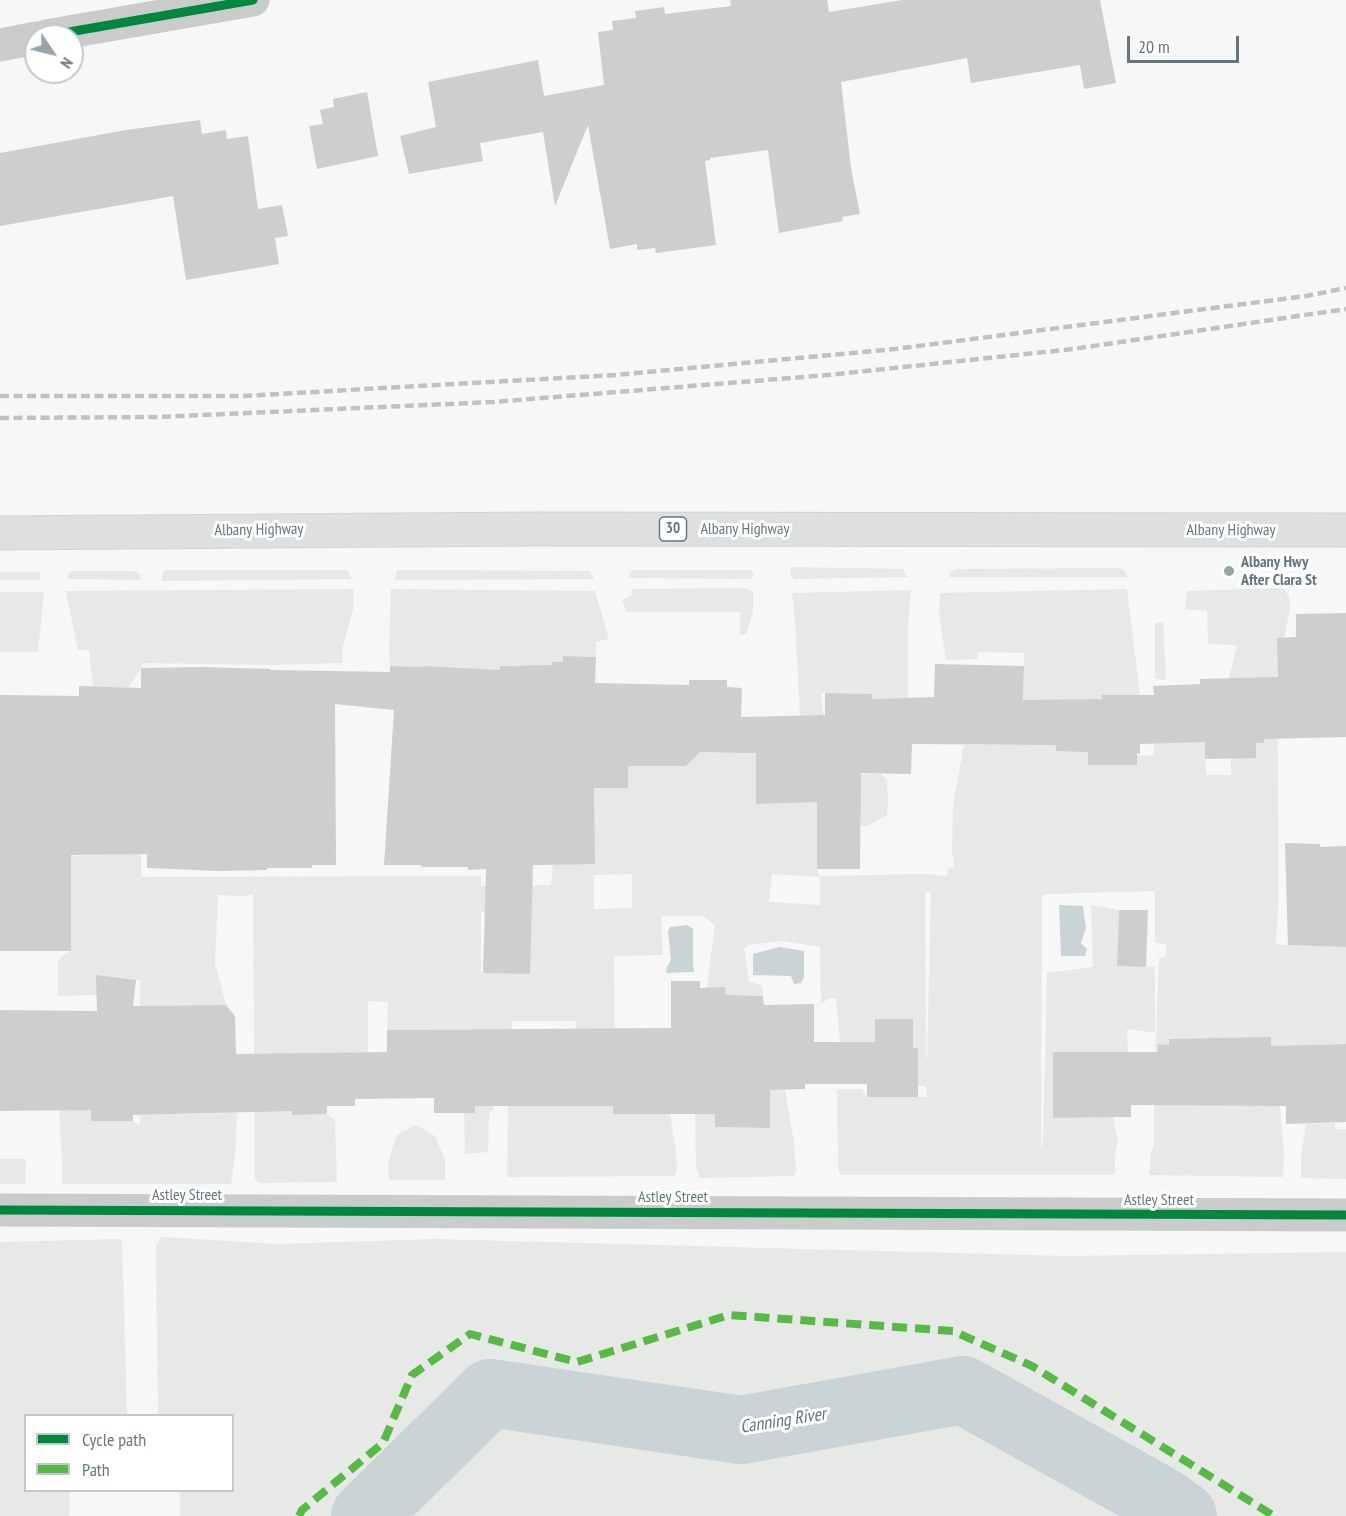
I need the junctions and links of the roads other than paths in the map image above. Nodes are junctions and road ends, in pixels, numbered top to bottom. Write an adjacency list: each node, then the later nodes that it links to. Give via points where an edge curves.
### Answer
1 (253, 0): 2 (street)
2 (84, 29)
3 (24, 40): 4 (street)
4 (0, 45)
5 (1346, 530): 6 (highway, Albany Highway / 30)
6 (0, 533)
7 (0, 1210): 8 (street, Astley Street)
8 (1346, 1215)

